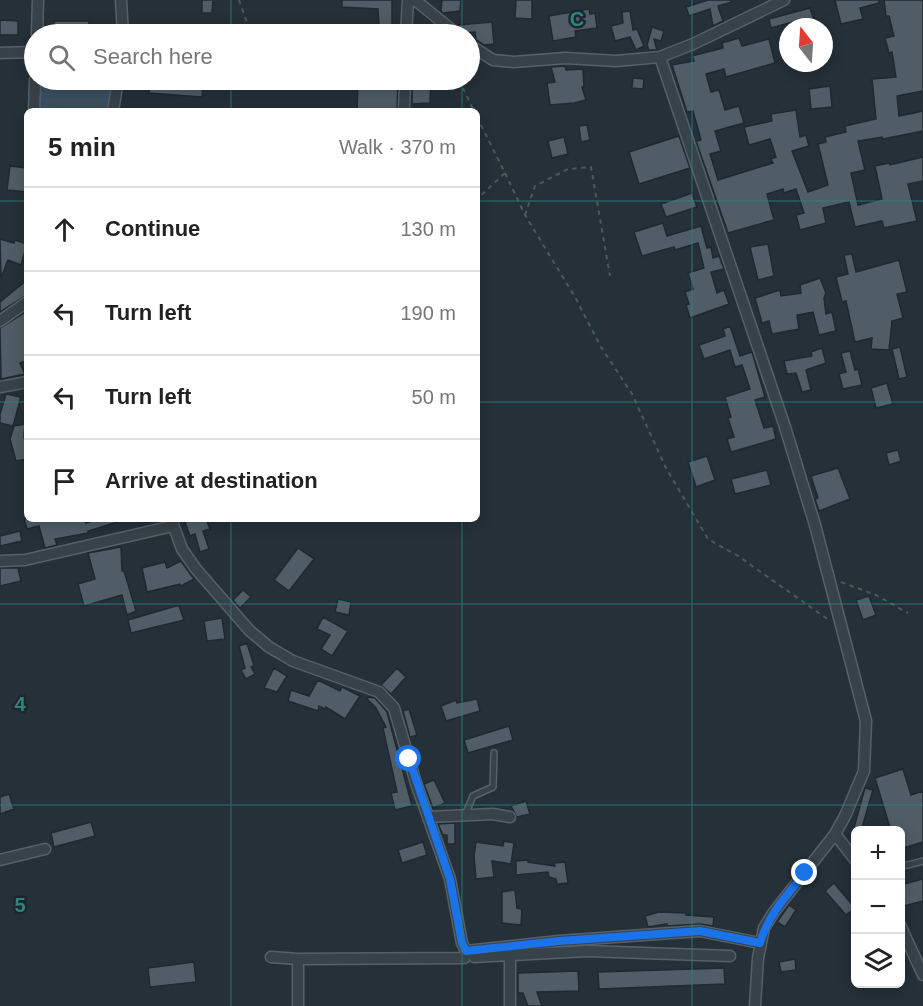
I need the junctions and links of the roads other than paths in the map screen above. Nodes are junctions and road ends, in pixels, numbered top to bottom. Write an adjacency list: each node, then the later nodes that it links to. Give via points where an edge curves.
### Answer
1 (38, 0): 6 (street)
2 (121, 0): 7 (street)
3 (408, 0): 8 (street)
4 (415, 0): 9 (street)
5 (784, 0): 13 (street)
6 (37, 24)
7 (122, 24)
8 (407, 24)
9 (445, 24)
10 (24, 52): 12 (street)
11 (480, 52): 13 (street, via 493,60 514,62 565,57 616,61)
12 (0, 53)
13 (660, 57): 30 (street, via 815,525 866,721 864,771)
14 (35, 90): 17 (street)
15 (116, 90): 18 (street)
16 (405, 90): 19 (street)
17 (34, 108)
18 (113, 108)
19 (404, 108)
20 (24, 304): 21 (street)
21 (0, 321)
22 (24, 383): 23 (street)
23 (0, 387)
24 (172, 523): 25 (street, via 25,560); 28 (street, via 182,549 196,569 237,618 269,647 293,661 378,692 394,708)
25 (0, 561)
26 (494, 753): 27 (lane, via 493,787 473,796)
27 (465, 815): 28 (street); 29 (street)
28 (428, 817): 38 (street, via 450,879)
29 (510, 817)
30 (835, 834): 32 (street); 37 (street, via 774,912)
31 (45, 849): 33 (street)
32 (851, 856)
33 (0, 860)
34 (923, 861): 35 (lane)
35 (905, 866)
36 (904, 934): 43 (street)
37 (760, 943): 38 (street, via 700,931 559,941); 46 (street)
38 (465, 954): 39 (street); 42 (street)
39 (510, 955): 40 (street, via 587,951); 45 (street)
40 (730, 956)
41 (271, 957): 42 (street)
42 (298, 959): 44 (street)
43 (923, 975)
44 (298, 1006)
45 (510, 1006)
46 (755, 1006)

